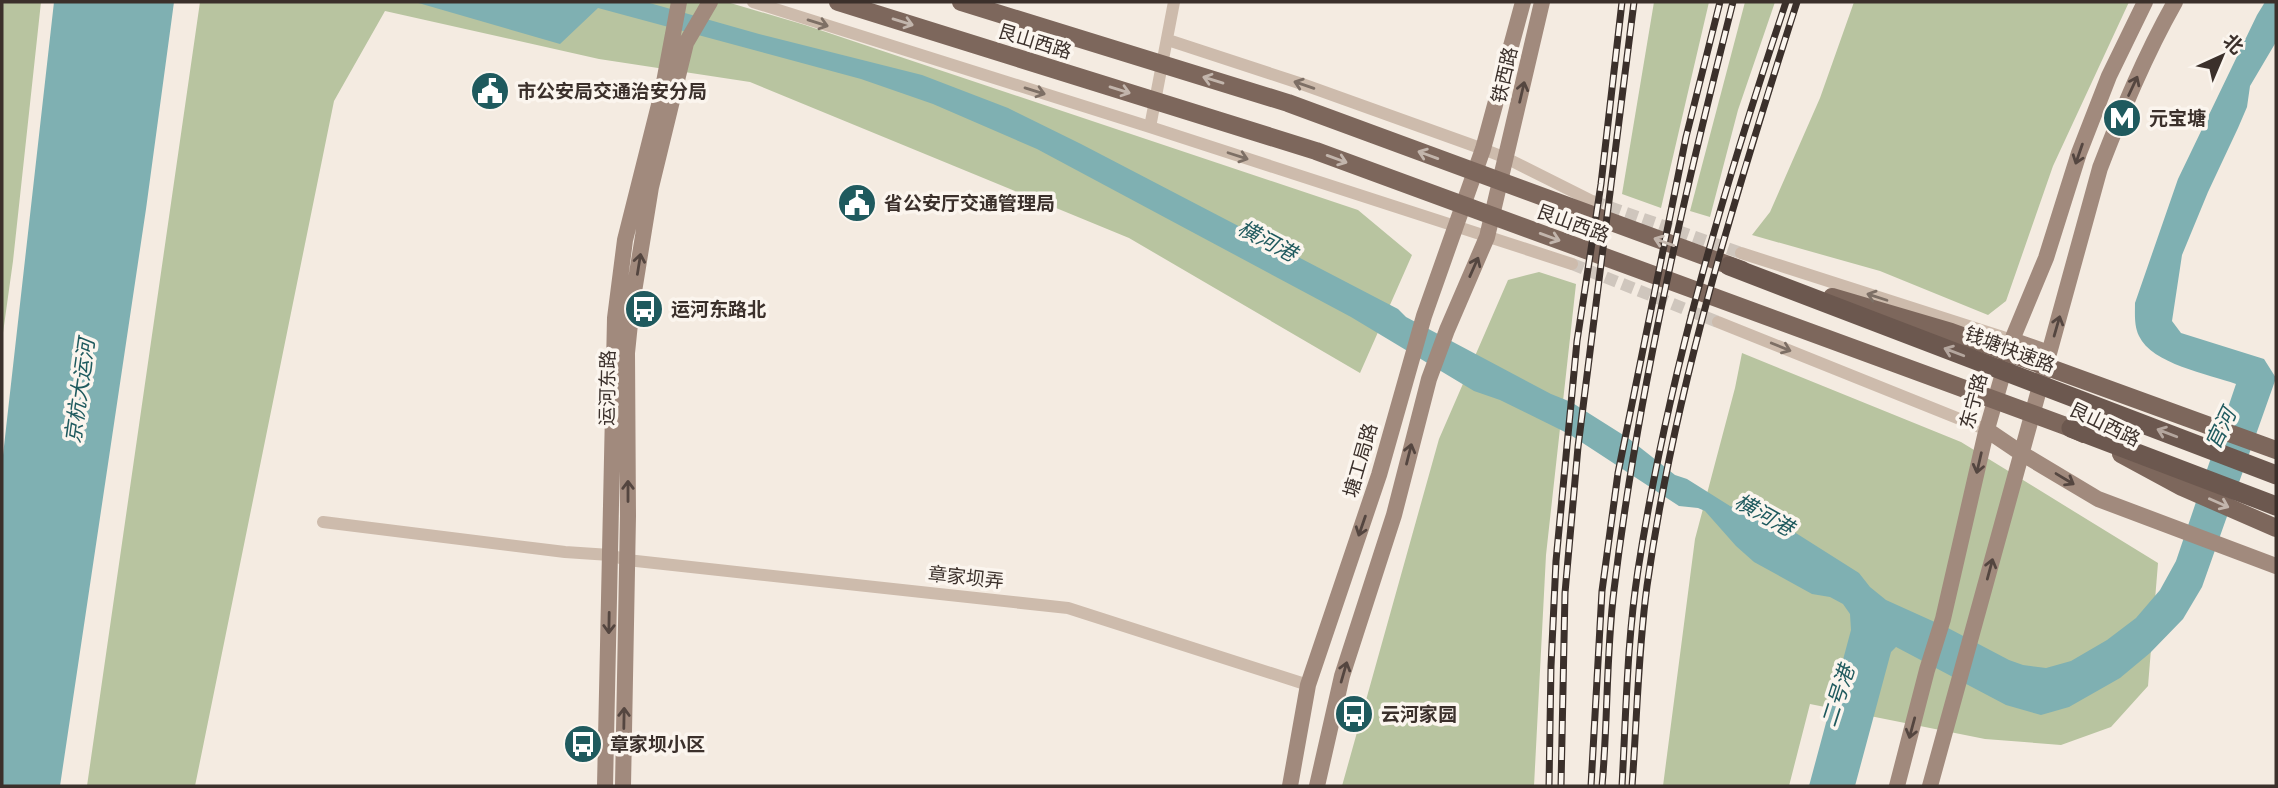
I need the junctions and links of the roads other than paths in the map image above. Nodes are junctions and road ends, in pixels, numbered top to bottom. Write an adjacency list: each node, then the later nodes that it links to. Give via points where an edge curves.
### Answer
1 (753, 2): 13 (street, 艮山西路, one-way to 13)
2 (838, 2): 24 (main road, 艮山西路, one-way to 24, via 1315,151)
3 (961, 2): 19 (main road, 艮山西路, one-way to 3, via 1288,103)
4 (1174, 2): 12 (street)
5 (1523, 2): 14 (main road, 铁西路)
6 (1542, 2): 15 (main road, 铁西路, one-way to 6)
7 (2145, 2): 22 (main road, 东宁路, one-way to 22, via 2109,76 2046,258)
8 (2175, 2): 23 (main road, one-way to 8, via 2101,167 2126,101)
9 (679, 4): 11 (main road, 运河东路)
10 (706, 8): 11 (main road, 运河东路)
11 (680, 39): 32 (main road, 运河东路, via 627,228 615,318); 33 (main road, 运河东路, one-way to 11, via 627,353 651,187)
12 (1168, 40): 13 (street); 14 (street, 艮山西路, one-way to 12)
13 (1150, 127): 17 (street, 艮山西路, one-way to 17)
14 (1483, 149): 15 (street, 艮山西路); 17 (main road, 塘工局路)
15 (1506, 158): 16 (street, 艮山西路); 18 (main road)
16 (1591, 201)
17 (1455, 228): 18 (street, 艮山西路); 35 (main road, 塘工局路, one-way to 35)
18 (1487, 237): 20 (street, 艮山西路); 39 (main road, one-way to 18, via 1342,676 1394,515 1429,379)
19 (1735, 260): 22 (street, 艮山西路, one-way to 19); 26 (main road, 艮山西路, via 1951,332); 28 (highway, 钱塘快速路, one-way to 19)
20 (1572, 264)
21 (1718, 322): 25 (street, one-way to 25)
22 (2012, 340): 23 (main road); 25 (main road, 东宁路)
23 (2049, 353): 27 (main road)
24 (2071, 428): 29 (highway); 31 (main road, 艮山西路, one-way to 31, via 2182,487)
25 (1987, 430): 27 (main road); 40 (main road, 东宁路, one-way to 40, via 1943,619)
26 (2276, 450)
27 (2021, 453): 34 (main road, one-way to 34, via 2098,499); 41 (main road, one-way to 27)
28 (2276, 475)
29 (2276, 506)
30 (323, 522): 32 (street, 章家坝弄)
31 (2276, 528)
32 (610, 555): 33 (street, 章家坝弄); 36 (main road, 运河东路, one-way to 36)
33 (627, 560): 35 (street, 章家坝弄, via 1068,608); 37 (main road, 运河东路, one-way to 33)
34 (2276, 566)
35 (1308, 685): 38 (main road, 塘工局路)
36 (605, 786)
37 (623, 786)
38 (1290, 786)
39 (1318, 786)
40 (1897, 786)
41 (1930, 786)

